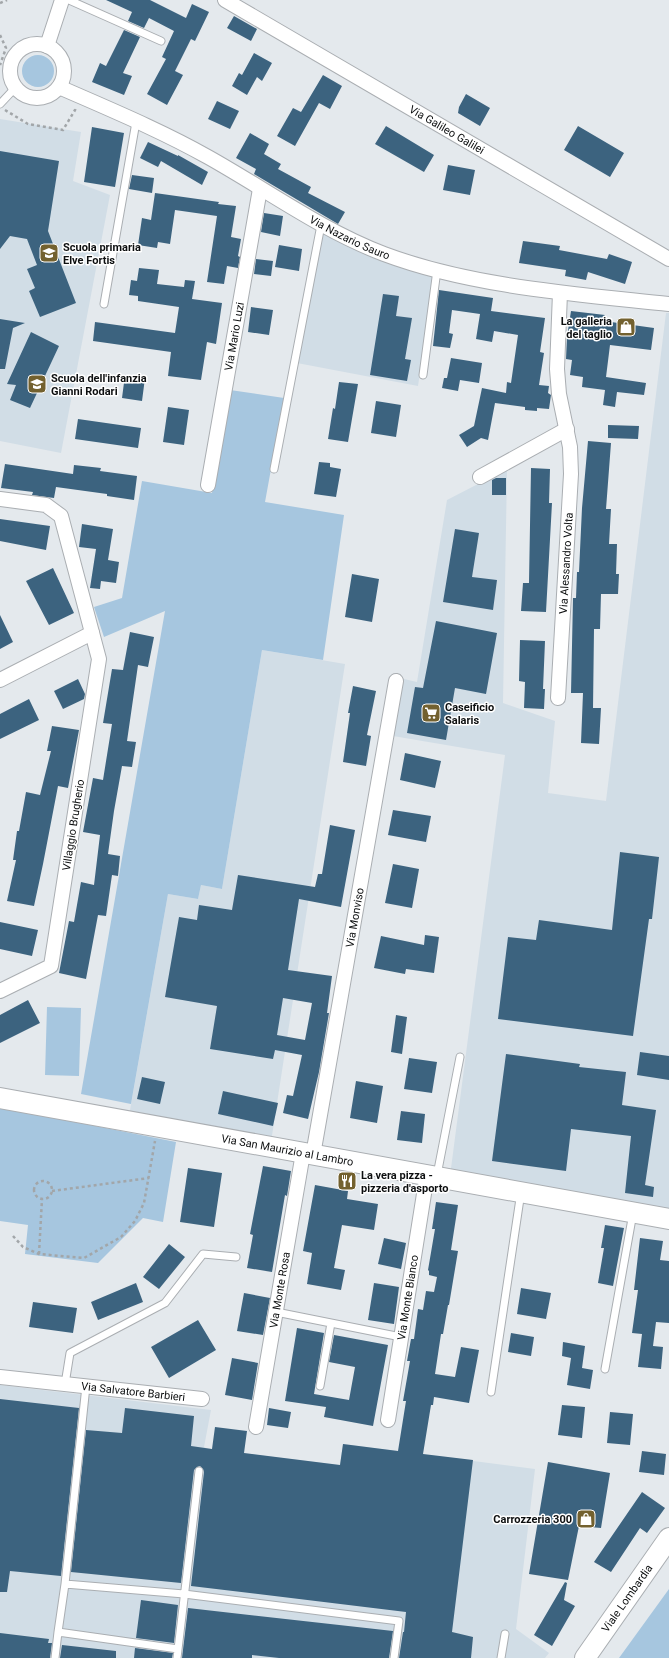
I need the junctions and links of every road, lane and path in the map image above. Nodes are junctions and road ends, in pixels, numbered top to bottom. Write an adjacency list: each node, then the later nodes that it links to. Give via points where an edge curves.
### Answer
1 (7, 0): 5 (path)
2 (62, 0): 8 (street)
3 (69, 0): 7 (lane)
4 (225, 0): 16 (street, Via Galileo Galilei)
5 (0, 3)
6 (0, 35): 9 (path, via 6,48)
7 (160, 41)
8 (47, 46): 9 (street, via 39,44 25,48); 11 (street, via 59,55 62,62 64,77)
9 (4, 67): 10 (street)
10 (16, 87): 11 (street, via 36,98 50,94); 12 (lane)
11 (59, 87): 13 (street, Via Nazario Sauro)
12 (0, 104)
13 (136, 122): 14 (street, Via Nazario Sauro, via 199,152); 19 (lane)
14 (260, 189): 15 (street, Via Nazario Sauro); 25 (street, Via Mario Luzi)
15 (321, 225): 17 (street, Via Nazario Sauro, via 380,252); 23 (lane)
16 (669, 259)
17 (437, 270): 18 (street, Via Nazario Sauro); 21 (lane)
18 (560, 293): 20 (street, Via Nazario Sauro); 22 (street, Via Alessandro Volta, via 556,370)
19 (104, 304)
20 (669, 304)
21 (423, 376)
22 (567, 429): 24 (street); 30 (street, Via Alessandro Volta, via 571,474)
23 (274, 469)
24 (480, 477)
25 (208, 485)
26 (0, 499): 27 (street, Villaggio Brugherio, via 46,506 60,516)
27 (92, 633): 28 (street); 31 (street, Villaggio Brugherio, via 99,659 51,966)
28 (0, 680)
29 (396, 681): 35 (street, Via Monviso)
30 (558, 698)
31 (1, 988)
32 (460, 1057): 36 (lane)
33 (0, 1098): 34 (main road, Via San Maurizio al Lambro)
34 (158, 1127): 35 (main road, Via San Maurizio al Lambro); 37 (path)
35 (308, 1154): 36 (main road, Via San Maurizio al Lambro); 46 (street, Via Monte Rosa)
36 (432, 1176): 39 (main road, Via San Maurizio al Lambro); 48 (street, Via Monte Bianco)
37 (149, 1178): 38 (path); 44 (path, via 144,1203 135,1220 121,1237 84,1258)
38 (52, 1191): 40 (path, via 49,1197); 40 (path, via 51,1184 44,1180 37,1182 34,1188 36,1195)
39 (520, 1192): 41 (main road, Via San Maurizio al Lambro); 54 (lane)
40 (42, 1199): 44 (path)
41 (634, 1213): 42 (main road, Via San Maurizio al Lambro); 49 (lane)
42 (669, 1219)
43 (13, 1236): 44 (path, via 23,1247)
44 (39, 1254)
45 (236, 1257): 51 (lane, via 203,1254 165,1303 70,1353)
46 (276, 1312): 47 (lane); 57 (street, Via Monte Rosa)
47 (331, 1323): 48 (lane); 53 (lane)
48 (401, 1337): 56 (street, Via Monte Bianco)
49 (605, 1369)
50 (0, 1377): 51 (street, Via Salvatore Barbieri)
51 (65, 1384): 52 (street, Via Salvatore Barbieri)
52 (86, 1386): 55 (street, Via Salvatore Barbieri); 60 (lane)
53 (320, 1386)
54 (491, 1392)
55 (202, 1399)
56 (388, 1420)
57 (256, 1426)
58 (199, 1471): 61 (lane)
59 (669, 1538): 69 (main road, Viale Lombardia)
60 (65, 1584): 61 (lane); 62 (lane)
61 (184, 1594): 64 (lane); 67 (lane, via 399,1621)
62 (58, 1632): 64 (lane); 65 (lane)
63 (505, 1634): 68 (lane)
64 (178, 1649): 66 (lane)
65 (55, 1658)
66 (177, 1658)
67 (394, 1658)
68 (501, 1658)
69 (585, 1658)

